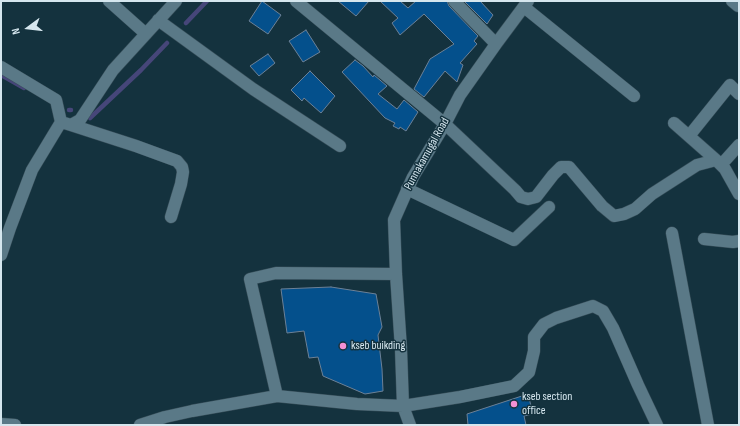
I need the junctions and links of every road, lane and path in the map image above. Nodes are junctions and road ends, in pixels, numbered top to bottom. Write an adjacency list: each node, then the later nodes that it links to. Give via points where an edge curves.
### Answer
1 (109, 1): 7 (street)
2 (176, 1): 6 (street)
3 (296, 1): 14 (street)
4 (454, 1): 8 (street)
5 (526, 4): 8 (street, Punnakamugal Road); 11 (street)
6 (158, 20): 7 (street); 17 (street, via 253,89)
7 (146, 34): 12 (street, via 113,70 80,120)
8 (496, 44): 14 (street, Punnakamugal Road, via 460,95)
9 (1, 67): 12 (street, via 56,100)
10 (739, 94): 15 (street, via 730,85)
11 (634, 96)
12 (66, 123): 22 (street, via 177,161 183,172); 26 (street, via 32,170)
13 (674, 123): 15 (street)
14 (445, 124): 18 (street, via 521,197 536,197 561,167 569,167 602,206 614,216 634,209 697,165); 19 (street, Punnakamugal Road)
15 (689, 136): 18 (street)
16 (739, 145): 18 (street)
17 (340, 146)
18 (718, 163): 20 (street, via 725,169)
19 (407, 189): 21 (street, via 514,240); 27 (street, Punnakamugal Road, via 394,220)
20 (739, 194)
21 (548, 207)
22 (171, 217)
23 (672, 233): 35 (street)
24 (704, 239): 25 (street)
25 (739, 241)
26 (1, 255)
27 (396, 274): 28 (street, via 276,273 250,279); 29 (street, Punnakamugal Road)
28 (277, 396): 29 (street); 32 (street, via 192,411)
29 (404, 406): 33 (street, Punnakamugal Road); 34 (street, via 514,386 529,372 534,337 544,324 593,306 603,311 613,328)
30 (1, 424): 31 (street)
31 (15, 425)
32 (140, 425)
33 (410, 425)
34 (657, 425)
35 (708, 425)

